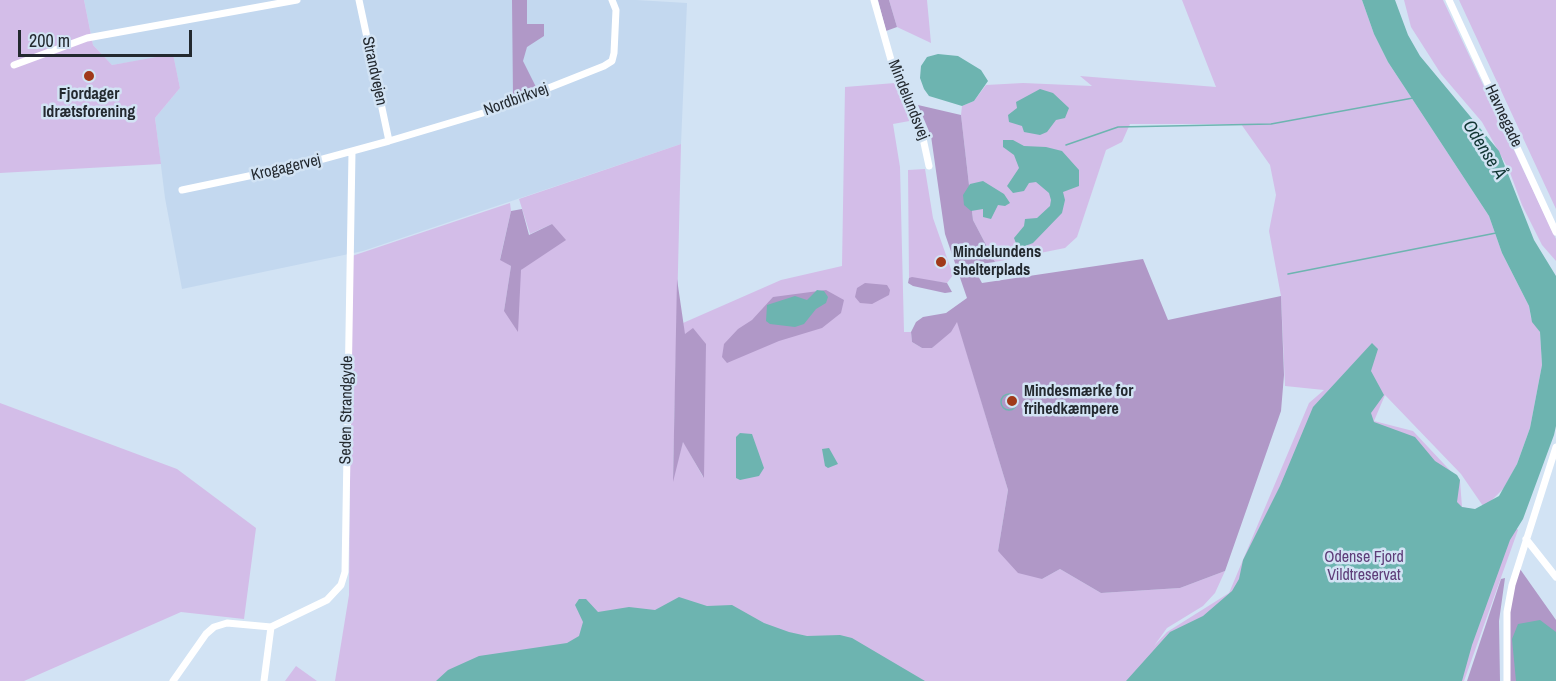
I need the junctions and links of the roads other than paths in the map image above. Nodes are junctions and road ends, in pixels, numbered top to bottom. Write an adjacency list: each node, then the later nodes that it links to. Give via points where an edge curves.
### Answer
1 (297, 0): 6 (street, via 87,38)
2 (359, 0): 7 (street, Strandvejen)
3 (612, 0): 7 (street, Nordbirkvej, via 616,10 612,61 493,110)
4 (874, 0): 9 (street, Mindelundsvej, via 897,81 919,120)
5 (1449, 0): 11 (street, Havnegade)
6 (14, 65)
7 (389, 141): 8 (street, Krogagervej)
8 (352, 152): 10 (street, Krogagervej); 15 (street, Seden Strandgyde, via 345,572 341,585 327,600)
9 (928, 165)
10 (182, 190)
11 (1556, 232)
12 (1556, 447): 13 (street)
13 (1526, 538): 14 (street); 18 (street, via 1507,612)
14 (1556, 577)
15 (271, 627): 16 (street, via 227,623 214,627); 17 (street)
16 (173, 681)
17 (264, 681)
18 (1507, 681)

